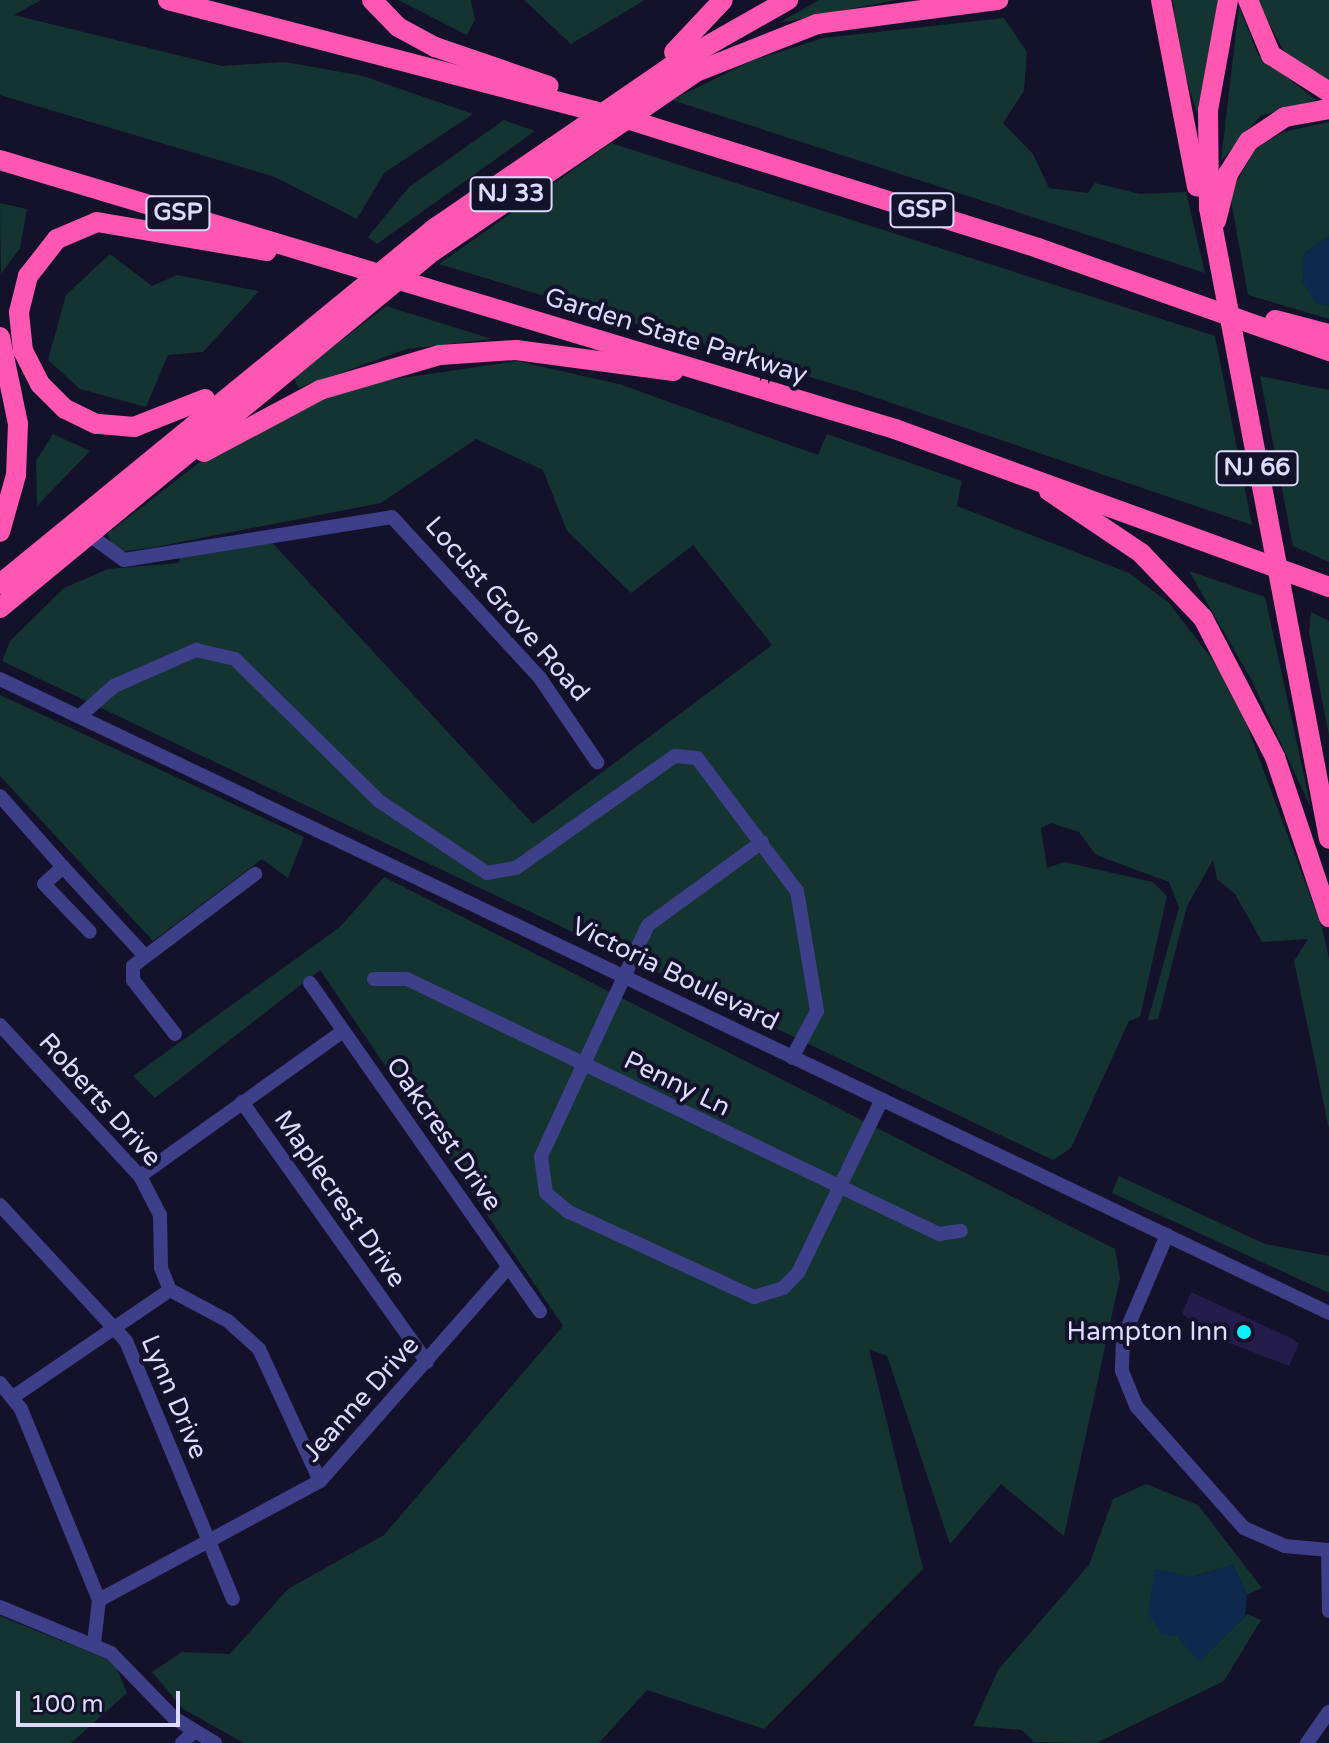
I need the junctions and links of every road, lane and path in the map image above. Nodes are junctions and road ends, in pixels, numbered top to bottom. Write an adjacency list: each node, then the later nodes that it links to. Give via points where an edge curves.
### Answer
1 (168, 0): 12 (highway, GSP)
2 (372, 0): 12 (highway, via 435,47)
3 (723, 0): 9 (highway)
4 (788, 0): 9 (highway)
5 (1161, 0): 14 (highway, NJ 66)
6 (1228, 0): 14 (highway, NJ 66, via 1207,121)
7 (1248, 0): 10 (highway, via 1271,55 1301,81)
8 (982, 1): 23 (highway, NJ 33, via 817,24 696,72 528,182 334,329)
9 (668, 62): 20 (highway, NJ 33)
10 (1329, 92)
11 (1329, 109): 14 (highway, via 1285,117 1249,141 1228,174)
12 (630, 120): 16 (highway, GSP)
13 (0, 160): 15 (highway, Garden State Parkway / GSP)
14 (1210, 237): 31 (highway, NJ 66)
15 (355, 266): 20 (highway, via 97,222 48,247 21,299 20,337 33,375 65,409 96,424 134,427 171,418); 21 (highway, Garden State Parkway / GSP)
16 (1213, 308): 17 (highway); 19 (highway, GSP)
17 (1329, 334)
18 (0, 337): 24 (highway, via 18,424 16,475)
19 (1329, 351)
20 (276, 353): 26 (highway, NJ 33)
21 (716, 375): 22 (highway, Garden State Parkway / GSP); 23 (highway, via 516,350 425,358 337,383 265,415)
22 (1015, 470): 27 (highway, Garden State Parkway / GSP); 39 (highway, via 1141,553 1203,618 1275,757)
23 (127, 502): 25 (highway, NJ 33)
24 (0, 532)
25 (88, 534): 28 (highway, NJ 33); 32 (street, Locust Grove Road, via 124,560 392,517 540,678)
26 (0, 584)
27 (1329, 587)
28 (0, 608)
29 (0, 679): 30 (street, Victoria Boulevard)
30 (80, 716): 36 (street, via 114,686 196,650 216,653 253,673 379,801 487,873 516,868 686,755 706,764); 42 (street, Victoria Boulevard)
31 (1314, 754): 33 (highway); 35 (highway, NJ 66)
32 (597, 762)
33 (1329, 788)
34 (0, 796): 37 (street)
35 (1329, 839)
36 (762, 842): 42 (street, via 648,925); 48 (street, via 797,891 816,982 817,1011)
37 (63, 867): 40 (street, via 44,884); 41 (street)
38 (255, 874): 41 (street)
39 (1329, 917)
40 (90, 932)
41 (144, 955): 47 (street, via 130,975)
42 (626, 977): 48 (street, Victoria Boulevard); 49 (street)
43 (374, 979): 49 (street, Penny Ln, via 407,979)
44 (310, 983): 46 (street, Oakcrest Drive)
45 (0, 1025): 52 (street, Roberts Drive)
46 (343, 1031): 51 (street); 57 (street, Oakcrest Drive)
47 (175, 1034)
48 (792, 1058): 50 (street, Victoria Boulevard)
49 (584, 1066): 53 (street, Penny Ln); 53 (street, via 541,1157 546,1193 569,1212 705,1278 754,1297 783,1288)
50 (882, 1099): 53 (street); 56 (street, Victoria Boulevard)
51 (242, 1102): 52 (street); 62 (street, Maplecrest Drive)
52 (140, 1176): 58 (street, Roberts Drive, via 160,1215 161,1268)
53 (839, 1188): 55 (street, Penny Ln, via 939,1234)
54 (0, 1205): 61 (street, Lynn Drive)
55 (961, 1231)
56 (1167, 1235): 60 (street, Victoria Boulevard); 67 (street, via 1122,1346 1136,1406 1244,1528 1285,1546)
57 (508, 1268): 59 (street, Oakcrest Drive); 62 (street, Jeanne Drive)
58 (170, 1290): 61 (street); 65 (street, via 228,1321 259,1349)
59 (540, 1312)
60 (1329, 1313)
61 (115, 1328): 64 (street); 66 (street, Lynn Drive)
62 (427, 1362): 65 (street, Jeanne Drive)
63 (0, 1383): 64 (street)
64 (13, 1397): 69 (street)
65 (320, 1481): 66 (street, Jeanne Drive)
66 (210, 1543): 68 (street, Lynn Drive); 69 (street, Jeanne Drive)
67 (1329, 1550): 71 (street)
68 (233, 1599)
69 (99, 1600): 72 (street)
70 (0, 1607): 72 (street)
71 (1329, 1611)
72 (94, 1643): 75 (street)
73 (1329, 1698): 74 (street)
74 (1325, 1717): 78 (street)
75 (194, 1732): 76 (street); 77 (street)
76 (182, 1743)
77 (215, 1743)
78 (1307, 1743)

